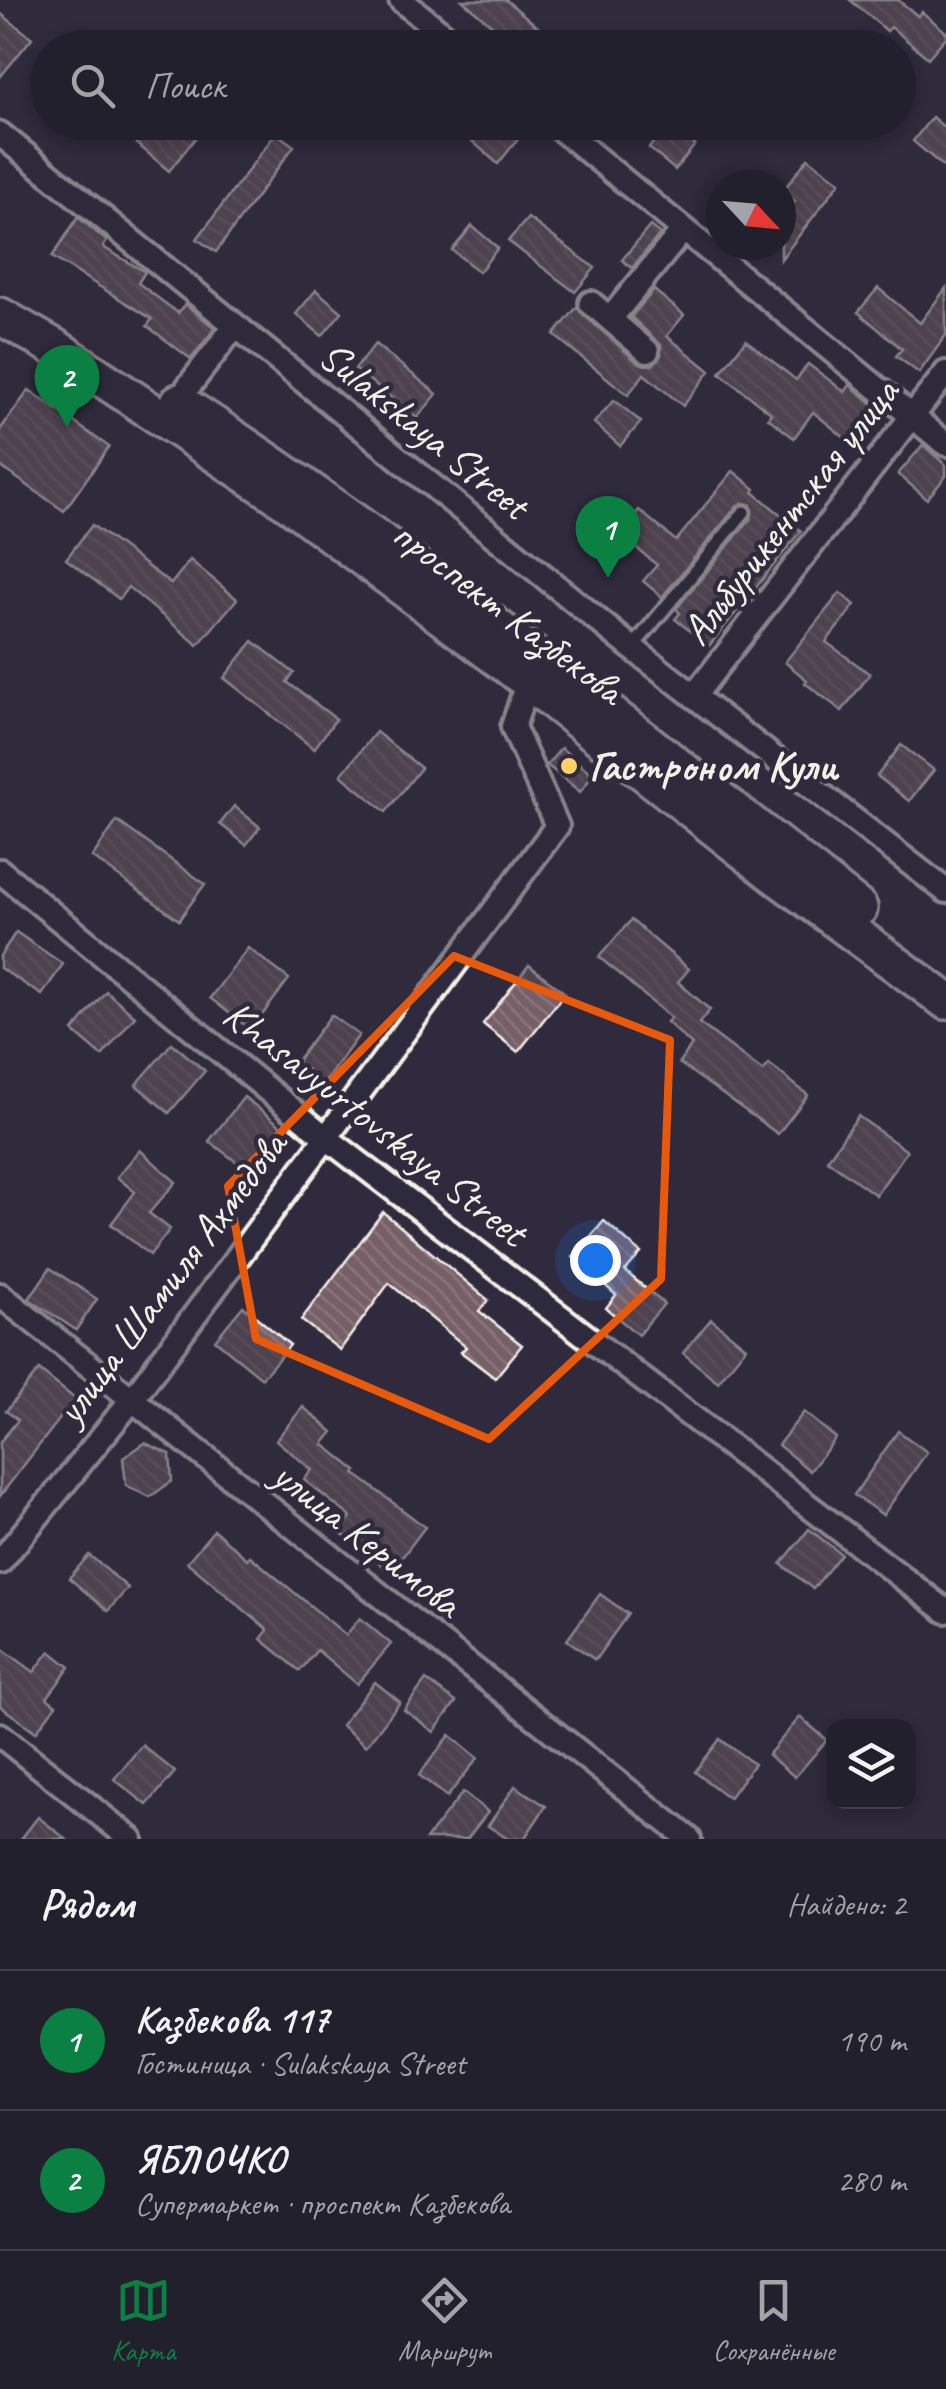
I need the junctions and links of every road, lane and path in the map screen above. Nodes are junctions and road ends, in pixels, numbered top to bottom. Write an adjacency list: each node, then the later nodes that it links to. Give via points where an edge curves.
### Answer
1 (401, 0): 2 (street)
2 (438, 30)
3 (0, 134): 10 (street, Sulakskaya Street)
4 (574, 140): 5 (street)
5 (683, 230): 9 (street); 14 (street)
6 (0, 293): 22 (highway, проспект Казбекова, via 298,480 542,660)
7 (591, 302): 9 (street)
8 (0, 316): 18 (highway, проспект Казбекова, via 286,501)
9 (610, 319): 11 (street)
10 (236, 326): 13 (street); 17 (street, Sulakskaya Street)
11 (647, 351)
12 (946, 373): 14 (street, Альбурикентская улица)
13 (188, 388)
14 (912, 416): 15 (street); 19 (street, Альбурикентская улица)
15 (946, 444)
16 (744, 512): 17 (lane)
17 (632, 648): 19 (street, Sulakskaya Street)
18 (528, 681): 23 (highway, проспект Казбекова); 24 (street, улица Шамиля Ахмедова, via 513,727 557,826)
19 (694, 696): 21 (street, Sulakskaya Street)
20 (0, 872): 24 (street, Khasavyurtovskaya Street)
21 (946, 891)
22 (946, 977)
23 (946, 1001)
24 (324, 1136): 26 (street, улица Шамиля Ахмедова); 28 (street, Khasavyurtovskaya Street)
25 (0, 1296): 26 (street, улица Керимова)
26 (130, 1400): 27 (street, улица Шамиля Ахмедова); 31 (street, улица Керимова)
27 (0, 1562)
28 (946, 1610)
29 (0, 1735): 30 (street)
30 (130, 1839)
31 (690, 1839)

